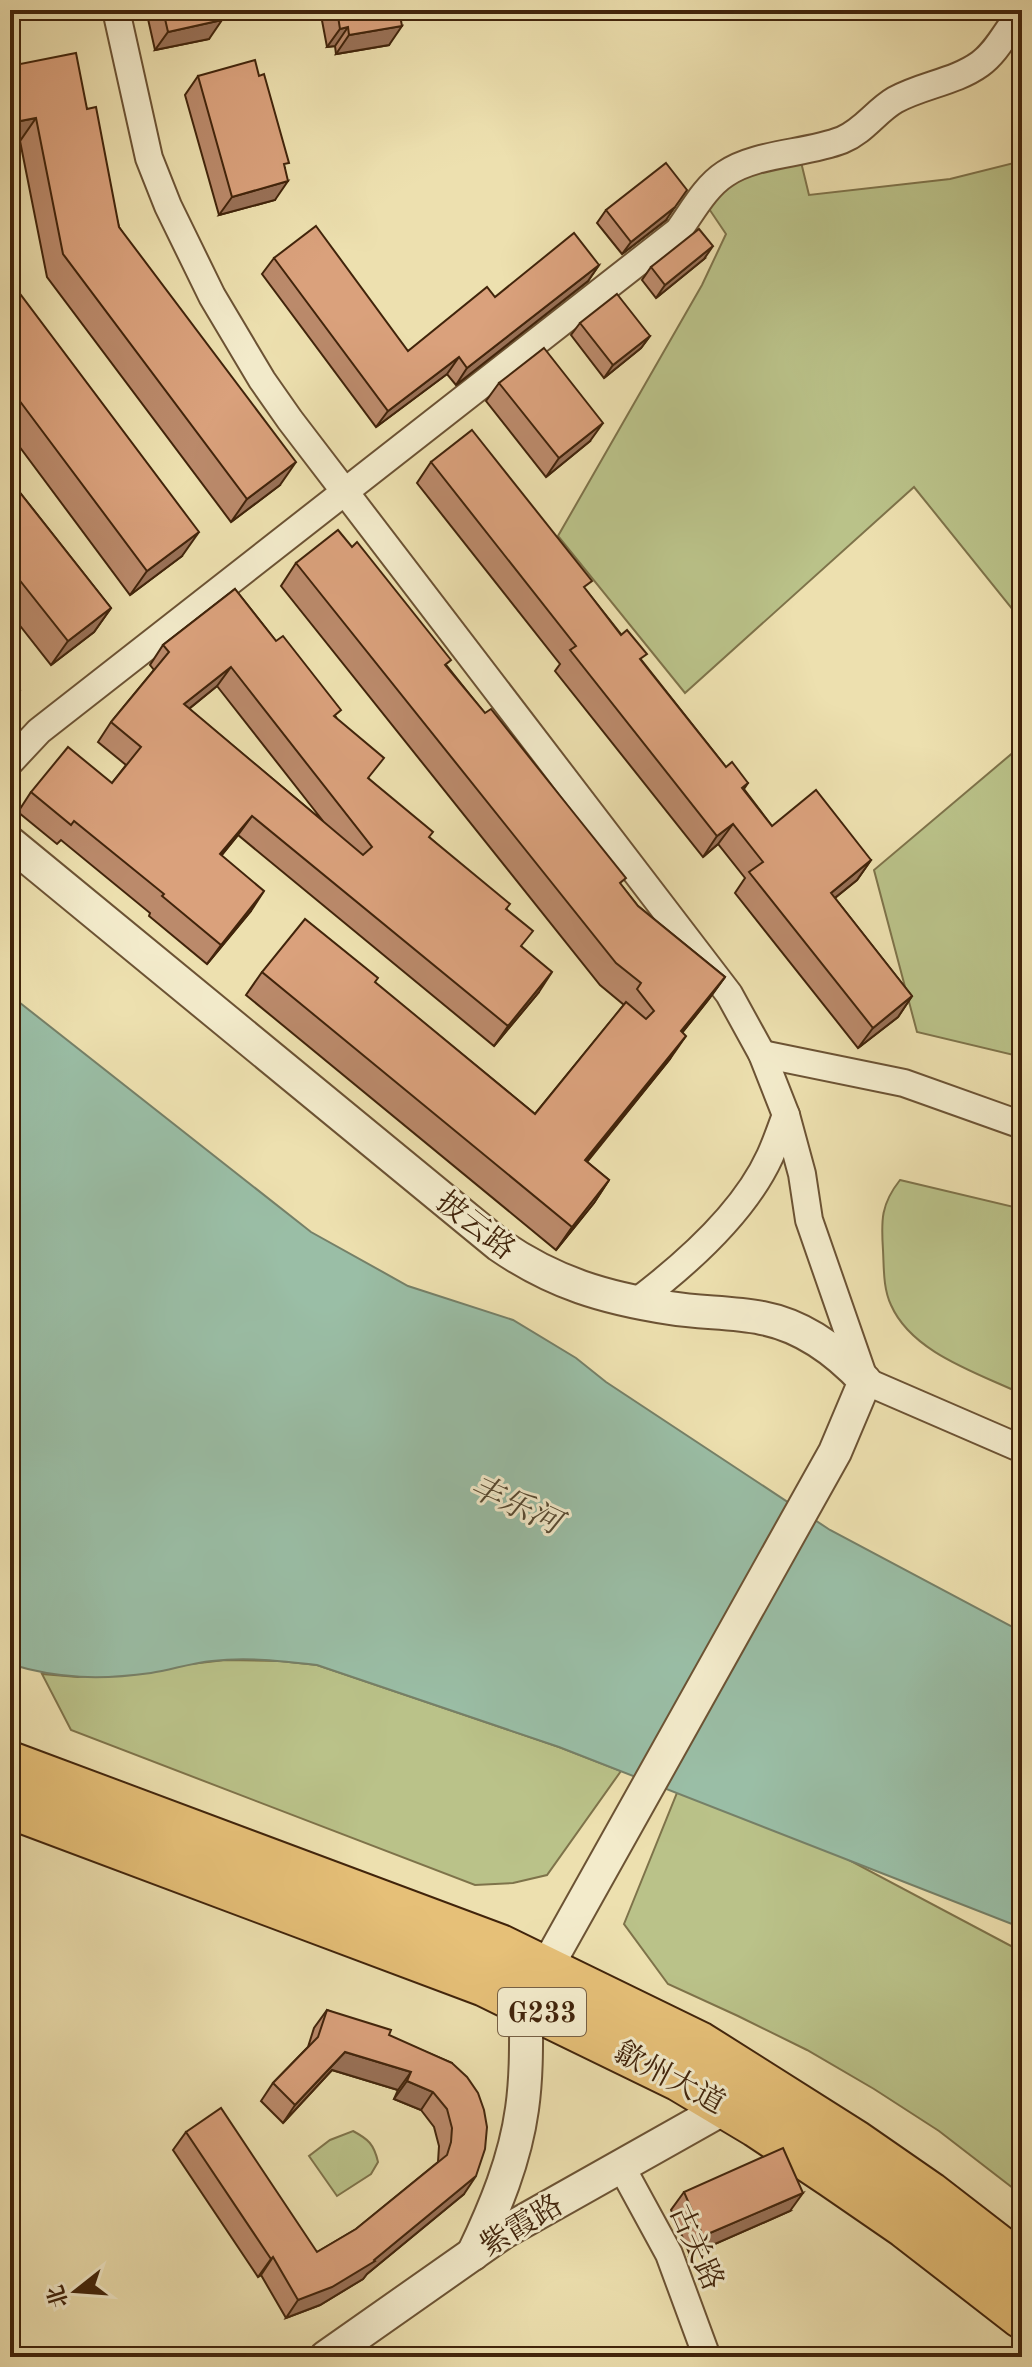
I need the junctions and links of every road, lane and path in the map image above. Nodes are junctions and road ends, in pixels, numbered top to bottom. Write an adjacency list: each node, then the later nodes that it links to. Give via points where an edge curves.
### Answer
1 (116, 10): 3 (street, via 149,158 189,251 262,380)
2 (1022, 12): 3 (street, via 979,65 891,102 860,131 726,173 678,231)
3 (344, 491): 4 (street, via 39,731); 6 (street, via 729,994)
4 (10, 762)
5 (10, 843): 9 (street, 披云路, via 499,1245 553,1278)
6 (762, 1054): 7 (street); 8 (street, via 904,1083)
7 (786, 1115): 9 (street, via 770,1156 742,1201 702,1247); 10 (street, via 809,1220)
8 (1022, 1125)
9 (636, 1302): 10 (street, 披云路, via 783,1323 823,1343)
10 (865, 1381): 11 (street, 披云路); 14 (street, via 835,1452)
11 (1022, 1449)
12 (10, 1764): 14 (highway, 歙州大道 / G233, via 500,1947)
13 (10, 1806): 14 (highway, 歙州大道 / G233, via 485,1984)
14 (536, 1987): 15 (highway, 歙州大道 / G233); 17 (street, via 514,2147); 18 (highway, 歙州大道 / G233, via 699,2044 929,2194)
15 (726, 2107): 16 (street, 紫霞路); 19 (highway, 歙州大道 / G233, via 906,2226)
16 (621, 2166): 17 (street, 紫霞路); 21 (street, 古关路, via 669,2254)
17 (473, 2254): 20 (street, 紫霞路)
18 (1022, 2266)
19 (1022, 2316)
20 (326, 2357)
21 (707, 2357)

